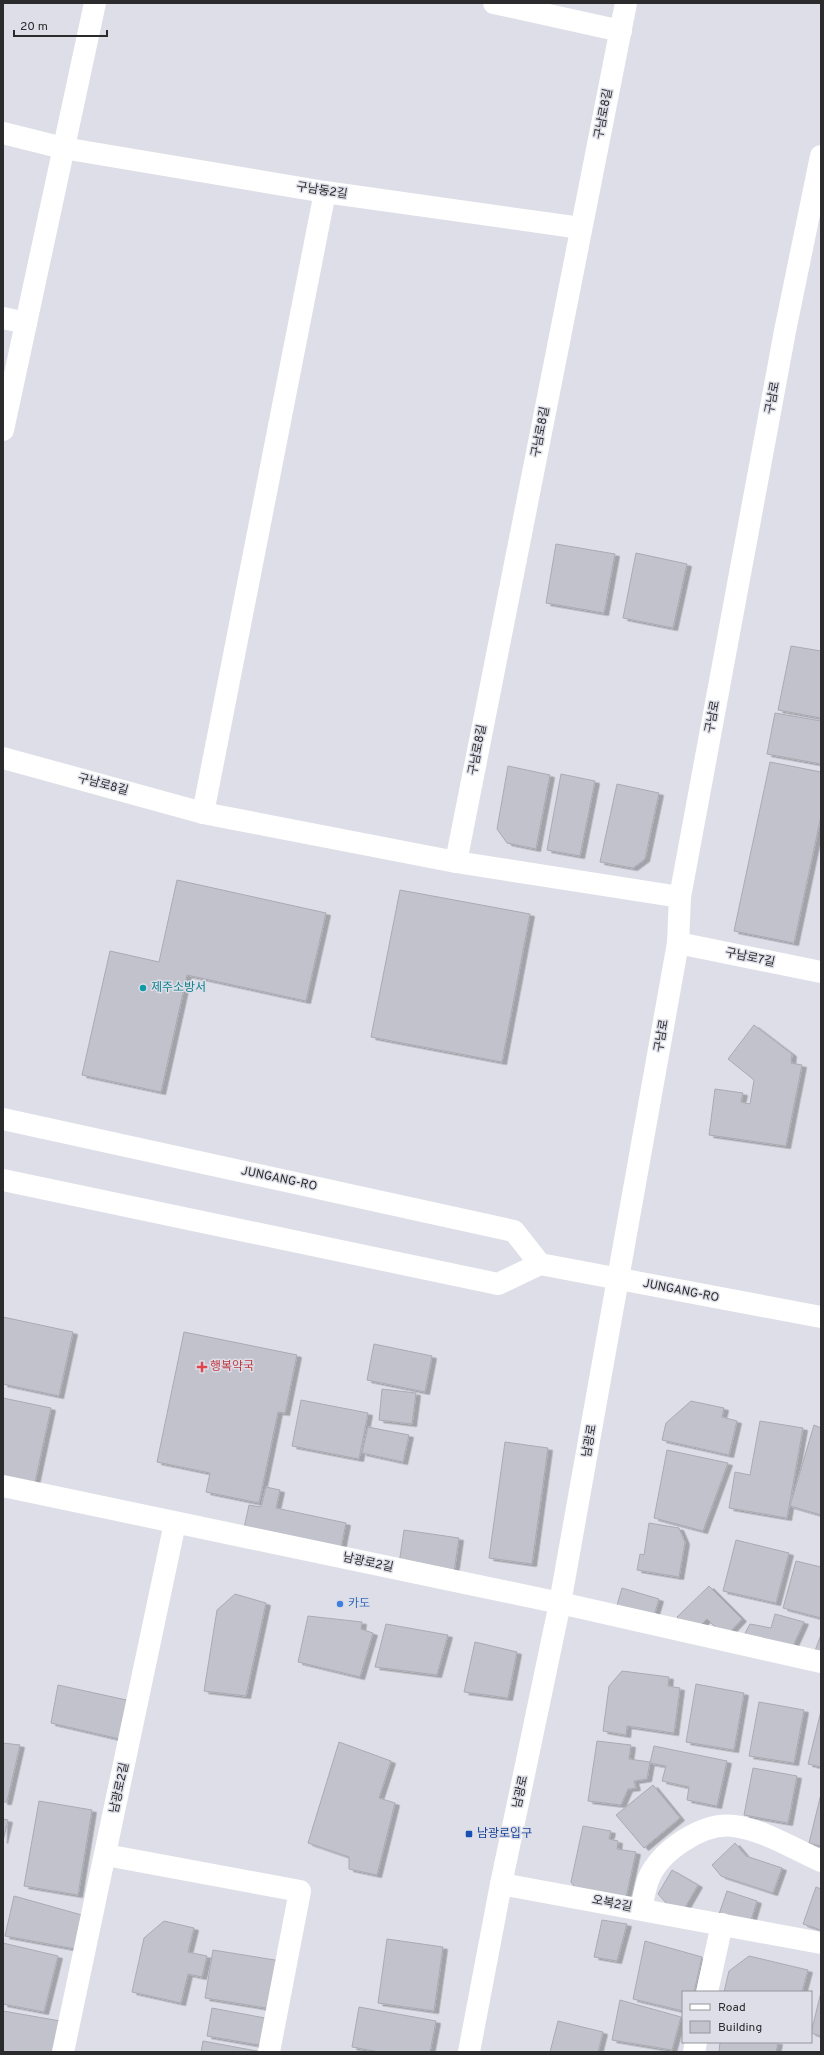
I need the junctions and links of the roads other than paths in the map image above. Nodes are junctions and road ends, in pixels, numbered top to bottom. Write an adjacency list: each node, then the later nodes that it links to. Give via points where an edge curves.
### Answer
1 (95, 3): 6 (street)
2 (494, 3): 4 (street)
3 (626, 3): 4 (street, 구남로8길)
4 (621, 31): 9 (street, 구남로8길)
5 (3, 133): 6 (street, 구남동2길)
6 (63, 148): 8 (street, 구남동2길); 11 (street)
7 (821, 156): 16 (street, 구남로, via 785,331)
8 (325, 192): 9 (street, 구남동2길); 14 (street)
9 (581, 228): 15 (street, 구남로8길)
10 (3, 318): 11 (street)
11 (26, 323): 12 (street)
12 (3, 430)
13 (3, 758): 14 (street, 구남로8길)
14 (202, 813): 15 (street, 구남로8길)
15 (456, 862): 16 (street, 구남로8길)
16 (680, 897): 17 (street, 구남로)
17 (678, 943): 18 (street, 구남로7길); 22 (street, 구남로)
18 (821, 972)
19 (3, 1119): 21 (street, JUNGANG-RO, via 514,1231)
20 (3, 1180): 21 (street, via 498,1284)
21 (540, 1264): 22 (street, JUNGANG-RO)
22 (620, 1280): 23 (street, JUNGANG-RO); 26 (street, 남광로)
23 (821, 1318)
24 (3, 1486): 25 (street, 남광로2길)
25 (175, 1523): 26 (street, 남광로2길); 28 (street, 남광로2길)
26 (560, 1603): 27 (street); 30 (street, 남광로)
27 (821, 1662)
28 (106, 1855): 35 (street, 남광로2길); 36 (street, via 300,1891)
29 (821, 1861): 31 (street, via 758,1833 733,1826 711,1827 692,1835 666,1853 648,1878)
30 (501, 1884): 31 (street, 오복2길); 37 (street, 남광로)
31 (641, 1909): 32 (street, 오복2길)
32 (722, 1924): 33 (street, 오복2길); 34 (street)
33 (821, 1943)
34 (707, 1991)
35 (63, 2052)
36 (269, 2052)
37 (469, 2052)

